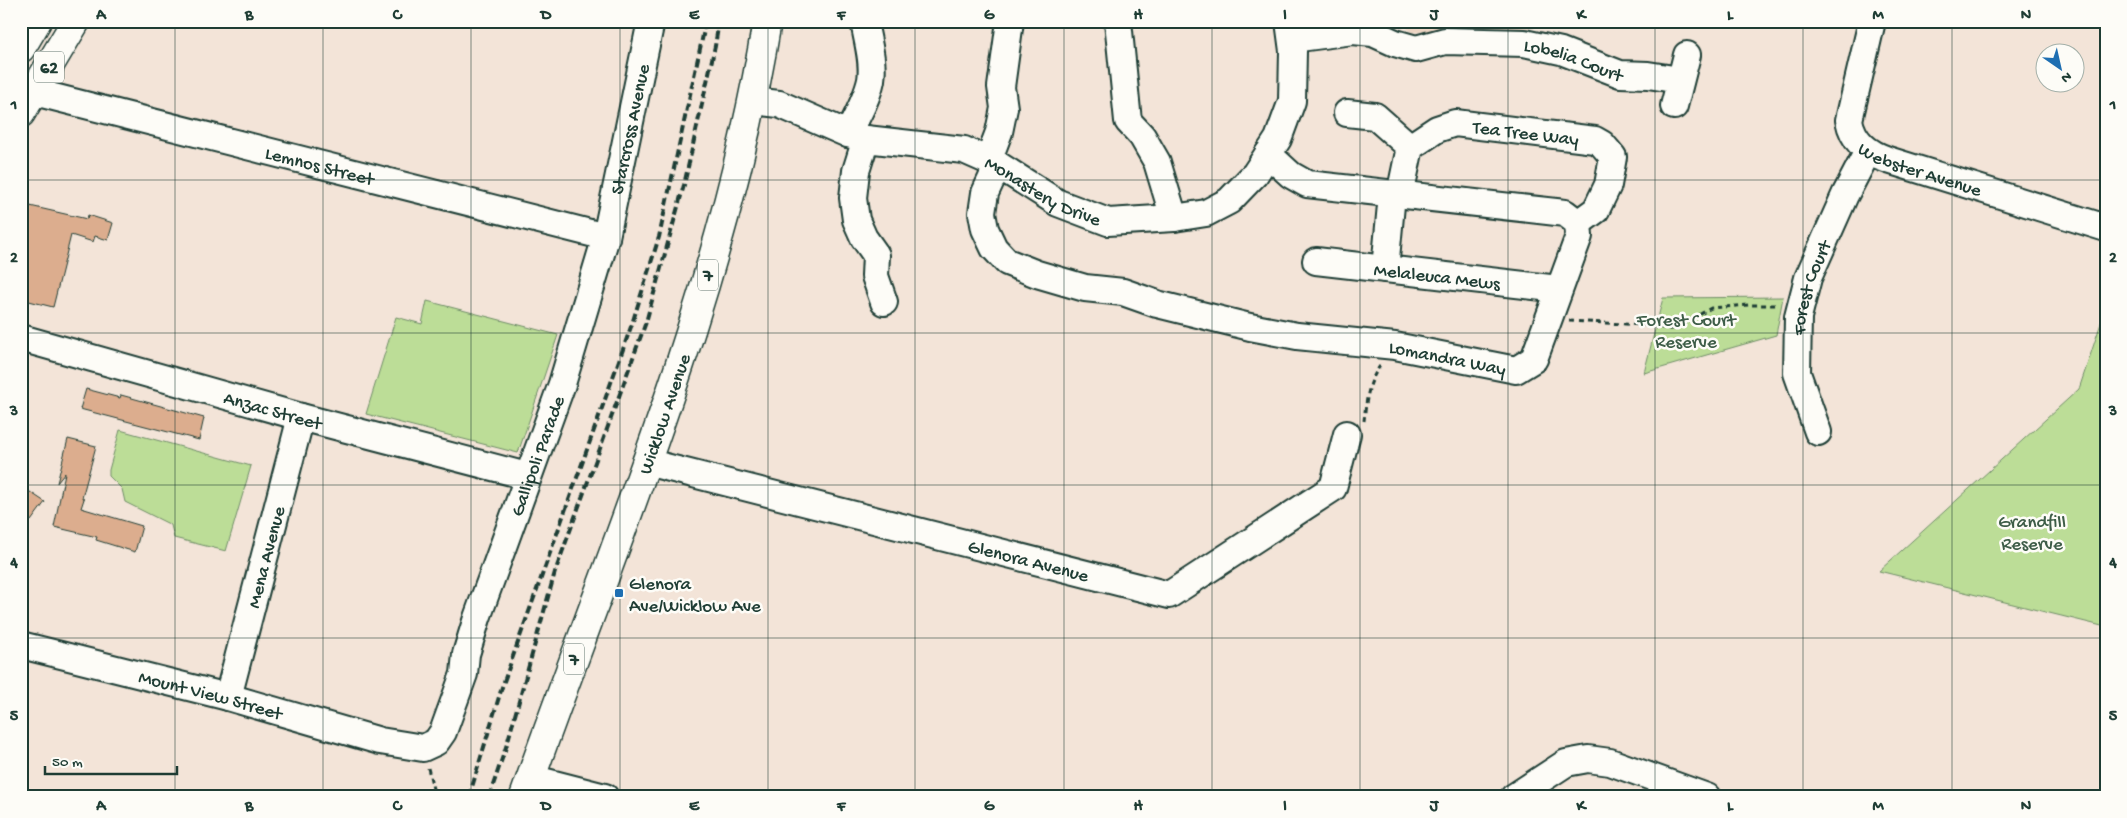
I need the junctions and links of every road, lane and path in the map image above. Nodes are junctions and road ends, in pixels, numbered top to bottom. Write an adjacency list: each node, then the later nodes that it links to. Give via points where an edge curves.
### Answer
1 (38, 21): 10 (main road, 62)
2 (76, 21): 14 (main road, 62)
3 (651, 21): 26 (street, Starcross Avenue)
4 (767, 21): 13 (main road, Wicklow Avenue / 7)
5 (864, 21): 17 (street, via 871,78)
6 (1010, 21): 21 (street, Lomandra Way, via 1002,87 1004,108)
7 (1118, 21): 23 (street, via 1128,122 1142,136 1157,162)
8 (1872, 21): 19 (street, Webster Avenue, via 1849,120 1851,131)
9 (1291, 30): 12 (street, Lobelia Court, via 1353,30 1373,33 1416,48 1445,41 1524,43 1562,51 1620,74); 20 (street, Monastery Drive, via 1292,101 1278,139)
10 (21, 48)
11 (1687, 55): 12 (street)
12 (1680, 80): 15 (street)
13 (753, 101): 17 (street, Monastery Drive, via 779,104); 38 (main road, Wicklow Avenue / 7, via 705,286)
14 (28, 102): 26 (street, Lemnos Street)
15 (1674, 106)
16 (1347, 113): 18 (street, via 1375,116)
17 (857, 136): 21 (street, Monastery Drive, via 964,150); 30 (street, via 853,198 856,220 876,255 875,276)
18 (1410, 147): 22 (street); 24 (street, Tea Tree Way, via 1438,129 1455,123 1595,140 1613,157 1608,185 1596,210)
19 (1868, 151): 25 (street, Webster Avenue); 31 (street, Forest Court, via 1808,278)
20 (1268, 154): 22 (street, via 1307,184); 23 (street, Monastery Drive, via 1229,201 1206,213)
21 (993, 163): 23 (street, Monastery Drive, via 1058,203 1108,222); 34 (street, Lomandra Way, via 982,213 994,248 1007,262 1077,286 1123,292 1157,304 1250,327 1298,336)
22 (1396, 195): 24 (street, via 1565,213); 28 (street)
23 (1174, 218)
24 (1578, 223): 29 (street, Lomandra Way, via 1579,236)
25 (2106, 228)
26 (606, 237): 39 (street, Gallipoli Parade, via 562,384)
27 (1316, 261): 28 (street, Melaleuca Mews)
28 (1385, 269): 29 (street, Melaleuca Mews)
29 (1559, 289): 32 (street, Lomandra Way)
30 (884, 302)
31 (1798, 317): 32 (path, via 1780,314 1782,305 1749,305 1711,308 1670,330 1644,325); 36 (street, Forest Court, via 1797,373)
32 (1549, 320): 34 (street, Lomandra Way, via 1534,359 1516,370)
33 (21, 338): 35 (street, Anzac Street)
34 (1395, 346): 37 (path, via 1375,372 1367,395 1364,426)
35 (301, 417): 39 (street, Anzac Street); 41 (street, Mena Avenue)
36 (1818, 432)
37 (1347, 434): 38 (street, Glenora Avenue, via 1333,488 1170,595)
38 (646, 462): 43 (main road, Wicklow Avenue / 7)
39 (527, 476): 42 (street, Gallipoli Parade, via 476,618 464,674 443,732 436,742 423,748)
40 (21, 645): 41 (street, Mount View Street)
41 (228, 697): 42 (street, Mount View Street)
42 (401, 745)
43 (527, 787): 44 (street)
44 (605, 797)
45 (1514, 797): 46 (street, via 1566,763 1588,759 1610,762)
46 (1707, 797)

